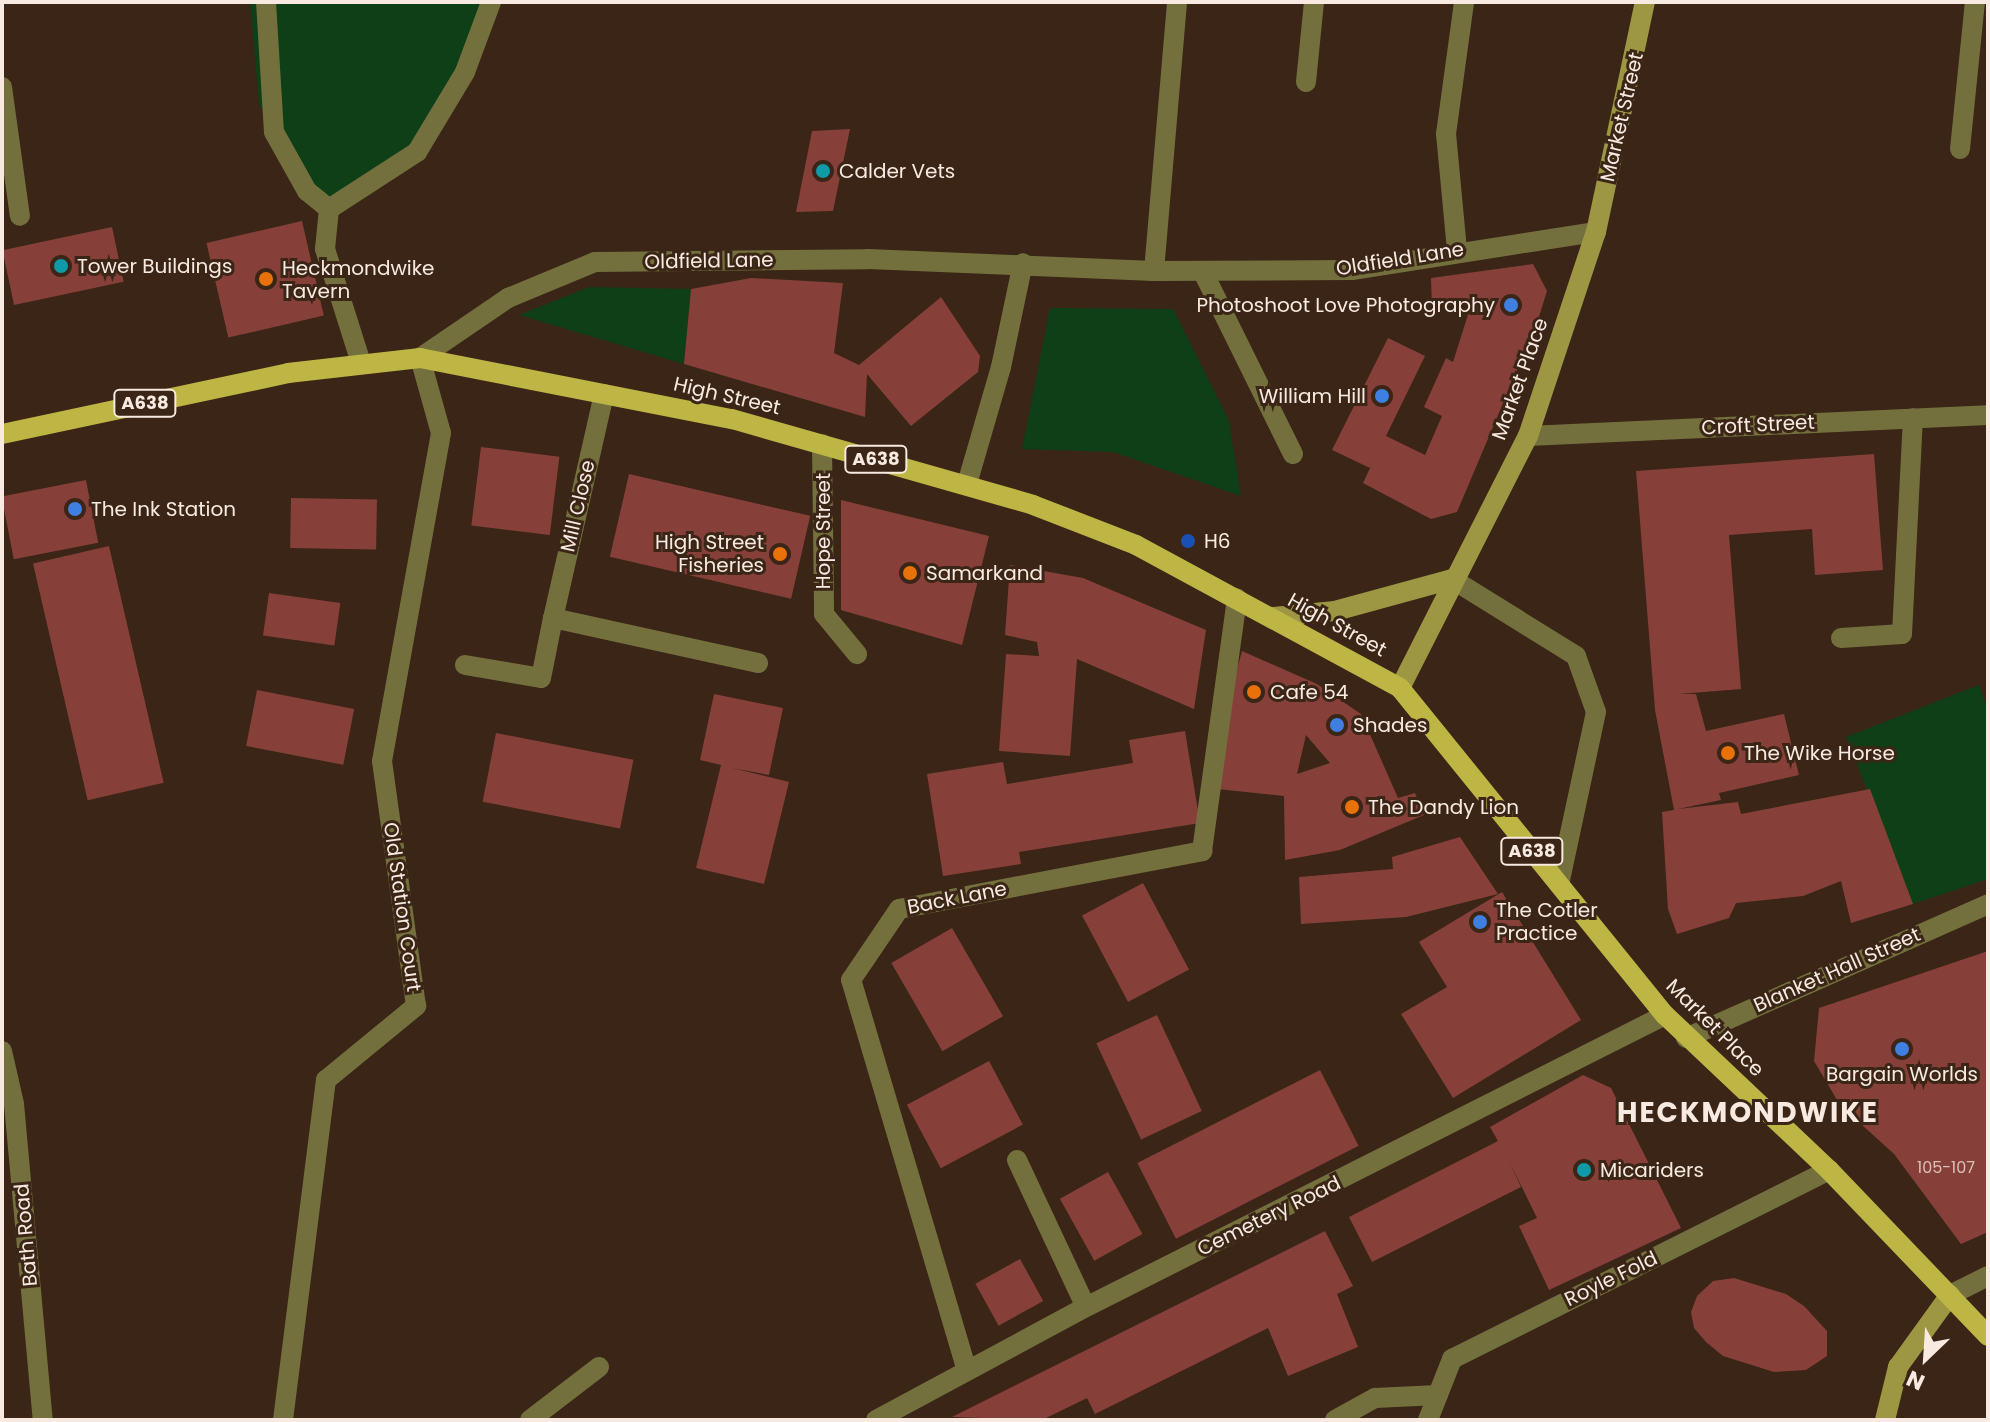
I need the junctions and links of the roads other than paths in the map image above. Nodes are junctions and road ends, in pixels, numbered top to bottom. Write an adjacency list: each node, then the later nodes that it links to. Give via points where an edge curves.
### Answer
1 (266, 2): 11 (street, via 274,132 307,191)
2 (491, 2): 11 (street, via 465,72 417,152)
3 (1177, 2): 16 (street)
4 (1314, 2): 8 (street)
5 (1464, 2): 14 (street, via 1446,134)
6 (1645, 2): 13 (main road, Market Street)
7 (1975, 2): 10 (street)
8 (1306, 82)
9 (2, 87): 12 (street)
10 (1960, 149)
11 (329, 209): 19 (street, via 325,249)
12 (20, 216)
13 (1596, 232): 14 (street, Oldfield Lane); 24 (main road, Market Place)
14 (1457, 250): 17 (street, Oldfield Lane, via 1352,270)
15 (1023, 263): 16 (street, Oldfield Lane); 18 (street, Oldfield Lane, via 595,262 508,298); 27 (street, via 1001,367)
16 (1154, 271): 17 (street, Oldfield Lane)
17 (1203, 272): 26 (street)
18 (420, 358): 19 (main road, High Street / A638); 20 (main road, High Street / A638); 52 (street, Old Station Court, via 441,433 382,761 416,1006 326,1080)
19 (361, 363): 23 (main road, High Street / A638, via 288,373)
20 (604, 394): 25 (main road, High Street / A638, via 732,419); 31 (street, Mill Close)
21 (1988, 415): 22 (street, Croft Street)
22 (1913, 418): 24 (street, Croft Street); 32 (street, via 1902,634)
23 (2, 434)
24 (1528, 436): 28 (main road, Market Place)
25 (822, 444): 27 (main road, High Street / A638); 33 (street, Hope Street, via 824,614)
26 (1293, 454)
27 (967, 484): 29 (main road, High Street / A638, via 1136,545)
28 (1452, 579): 30 (main road, via 1335,611); 36 (main road, Market Place); 37 (street, via 1576,656 1596,712)
29 (1237, 598): 30 (main road, High Street / A638); 49 (street, Back Lane, via 1202,851 899,909 851,980)
30 (1274, 617): 36 (main road, High Street / A638)
31 (553, 618): 34 (street); 35 (street, Mill Close, via 541,678)
32 (1841, 638)
33 (857, 654)
34 (758, 663)
35 (465, 665)
36 (1400, 688): 37 (main road, Market Place / A638)
37 (1559, 884): 39 (main road, Market Place / A638)
38 (1988, 904): 40 (street, Blanket Hall Street)
39 (1665, 1015): 40 (main road, Market Place / A638); 46 (street, Cemetery Road)
40 (1686, 1038): 43 (main road, Market Place / A638)
41 (2, 1051): 51 (street, Bath Road, via 14,1104)
42 (1017, 1160): 46 (street)
43 (1829, 1170): 45 (main road, Market Place / A638); 50 (street, Royle Fold, via 1452,1359)
44 (1988, 1276): 45 (street)
45 (1950, 1295): 47 (main road, A638); 57 (main road, via 1898,1367)
46 (1086, 1307): 49 (street, Cemetery Road)
47 (1988, 1336)
48 (599, 1367): 53 (street)
49 (967, 1371): 54 (street, Cemetery Road)
50 (1438, 1395): 55 (street, via 1375,1398); 56 (street, Royle Fold)
51 (43, 1420)
52 (283, 1420)
53 (530, 1420)
54 (876, 1420)
55 (1335, 1420)
56 (1428, 1420)
57 (1885, 1420)

